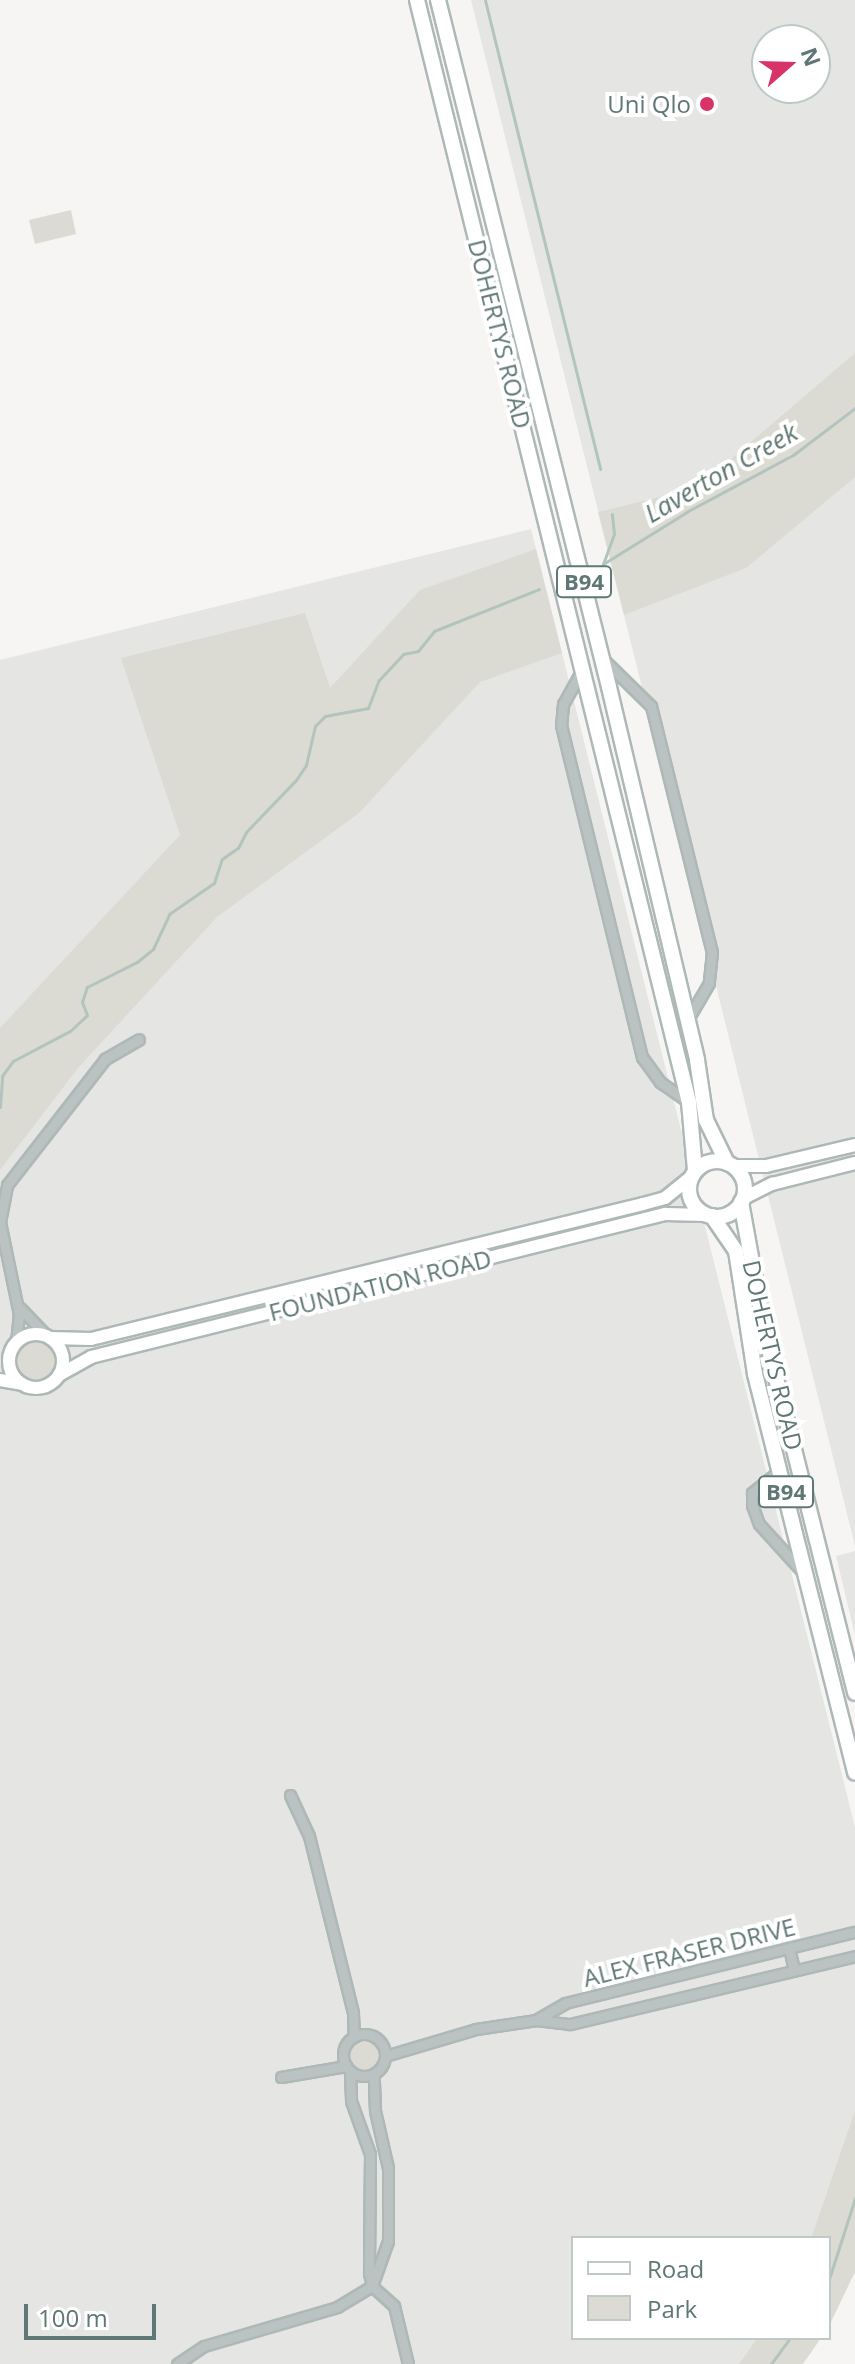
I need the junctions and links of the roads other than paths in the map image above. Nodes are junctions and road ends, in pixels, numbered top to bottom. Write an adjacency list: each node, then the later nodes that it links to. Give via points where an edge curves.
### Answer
1 (417, 0): 4 (main road, DOHERTYS ROAD / B94)
2 (438, 0): 3 (main road, DOHERTYS ROAD / B94)
3 (602, 658): 5 (main road, DOHERTYS ROAD / B94); 5 (street, via 651,706 712,952 709,983)
4 (585, 667): 7 (main road, DOHERTYS ROAD / B94); 7 (street, via 563,704 561,725 642,1057 660,1082)
5 (688, 1019): 10 (main road, DOHERTYS ROAD / B94, via 709,1132)
6 (139, 1039): 14 (street, via 105,1059 7,1185 1,1235)
7 (689, 1102): 11 (main road, DOHERTYS ROAD / B94)
8 (855, 1145): 10 (street, via 766,1166)
9 (855, 1163): 12 (street, via 772,1184)
10 (729, 1164): 11 (main road, via 710,1162); 12 (main road, B94, via 744,1183)
11 (694, 1173): 13 (main road, B94, via 691,1198); 15 (street, FOUNDATION ROAD, via 665,1198 643,1204 91,1339)
12 (742, 1200): 13 (main road, via 729,1214); 23 (main road, DOHERTYS ROAD / B94, via 765,1334)
13 (709, 1215): 18 (street, FOUNDATION ROAD, via 665,1214 91,1357); 21 (main road, DOHERTYS ROAD / B94, via 736,1251 744,1320)
14 (17, 1302): 15 (street, via 33,1327); 16 (street)
15 (48, 1337): 16 (street, via 30,1334); 18 (street, via 61,1350)
16 (14, 1344): 17 (street); 20 (street, via 11,1371)
17 (0, 1358)
18 (59, 1375): 20 (street, via 46,1386)
19 (0, 1380): 20 (street)
20 (22, 1384)
21 (780, 1468): 22 (main road, DOHERTYS ROAD / B94); 22 (street, DOHERTYS ROAD, via 775,1478 752,1493 752,1505 759,1524)
22 (809, 1582): 24 (main road, DOHERTYS ROAD / B94)
23 (849, 1668): 24 (main road); 25 (main road, DOHERTYS ROAD / B94)
24 (831, 1673): 26 (main road, DOHERTYS ROAD / B94)
25 (855, 1693)
26 (855, 1773)
27 (290, 1795): 34 (street, via 309,1836)
28 (855, 1932): 29 (street, ALEX FRASER DRIVE)
29 (789, 1948): 31 (street); 32 (street, ALEX FRASER DRIVE)
30 (855, 1956): 31 (street, ALEX FRASER DRIVE)
31 (794, 1970): 33 (street, ALEX FRASER DRIVE)
32 (680, 1976): 33 (street); 35 (street, ALEX FRASER DRIVE, via 565,2003)
33 (685, 1997): 35 (street, ALEX FRASER DRIVE, via 570,2024)
34 (354, 2016): 36 (street); 37 (street)
35 (536, 2020): 39 (street, ALEX FRASER DRIVE)
36 (366, 2035): 37 (street); 38 (street)
37 (354, 2037): 40 (street)
38 (382, 2045): 39 (street, ALEX FRASER DRIVE); 41 (street)
39 (406, 2046): 41 (street, ALEX FRASER DRIVE)
40 (343, 2053): 42 (street); 43 (street)
41 (385, 2056): 44 (street)
42 (318, 2067): 43 (street); 45 (street)
43 (348, 2068): 44 (street, via 361,2076); 47 (street, via 351,2101)
44 (374, 2074): 46 (street)
45 (281, 2077)
46 (382, 2135): 47 (street); 48 (street, via 388,2168 388,2241)
47 (366, 2140): 48 (street)
48 (372, 2286): 49 (street, via 337,2307 204,2346); 50 (street, via 394,2306)
49 (177, 2364)
50 (408, 2364)

